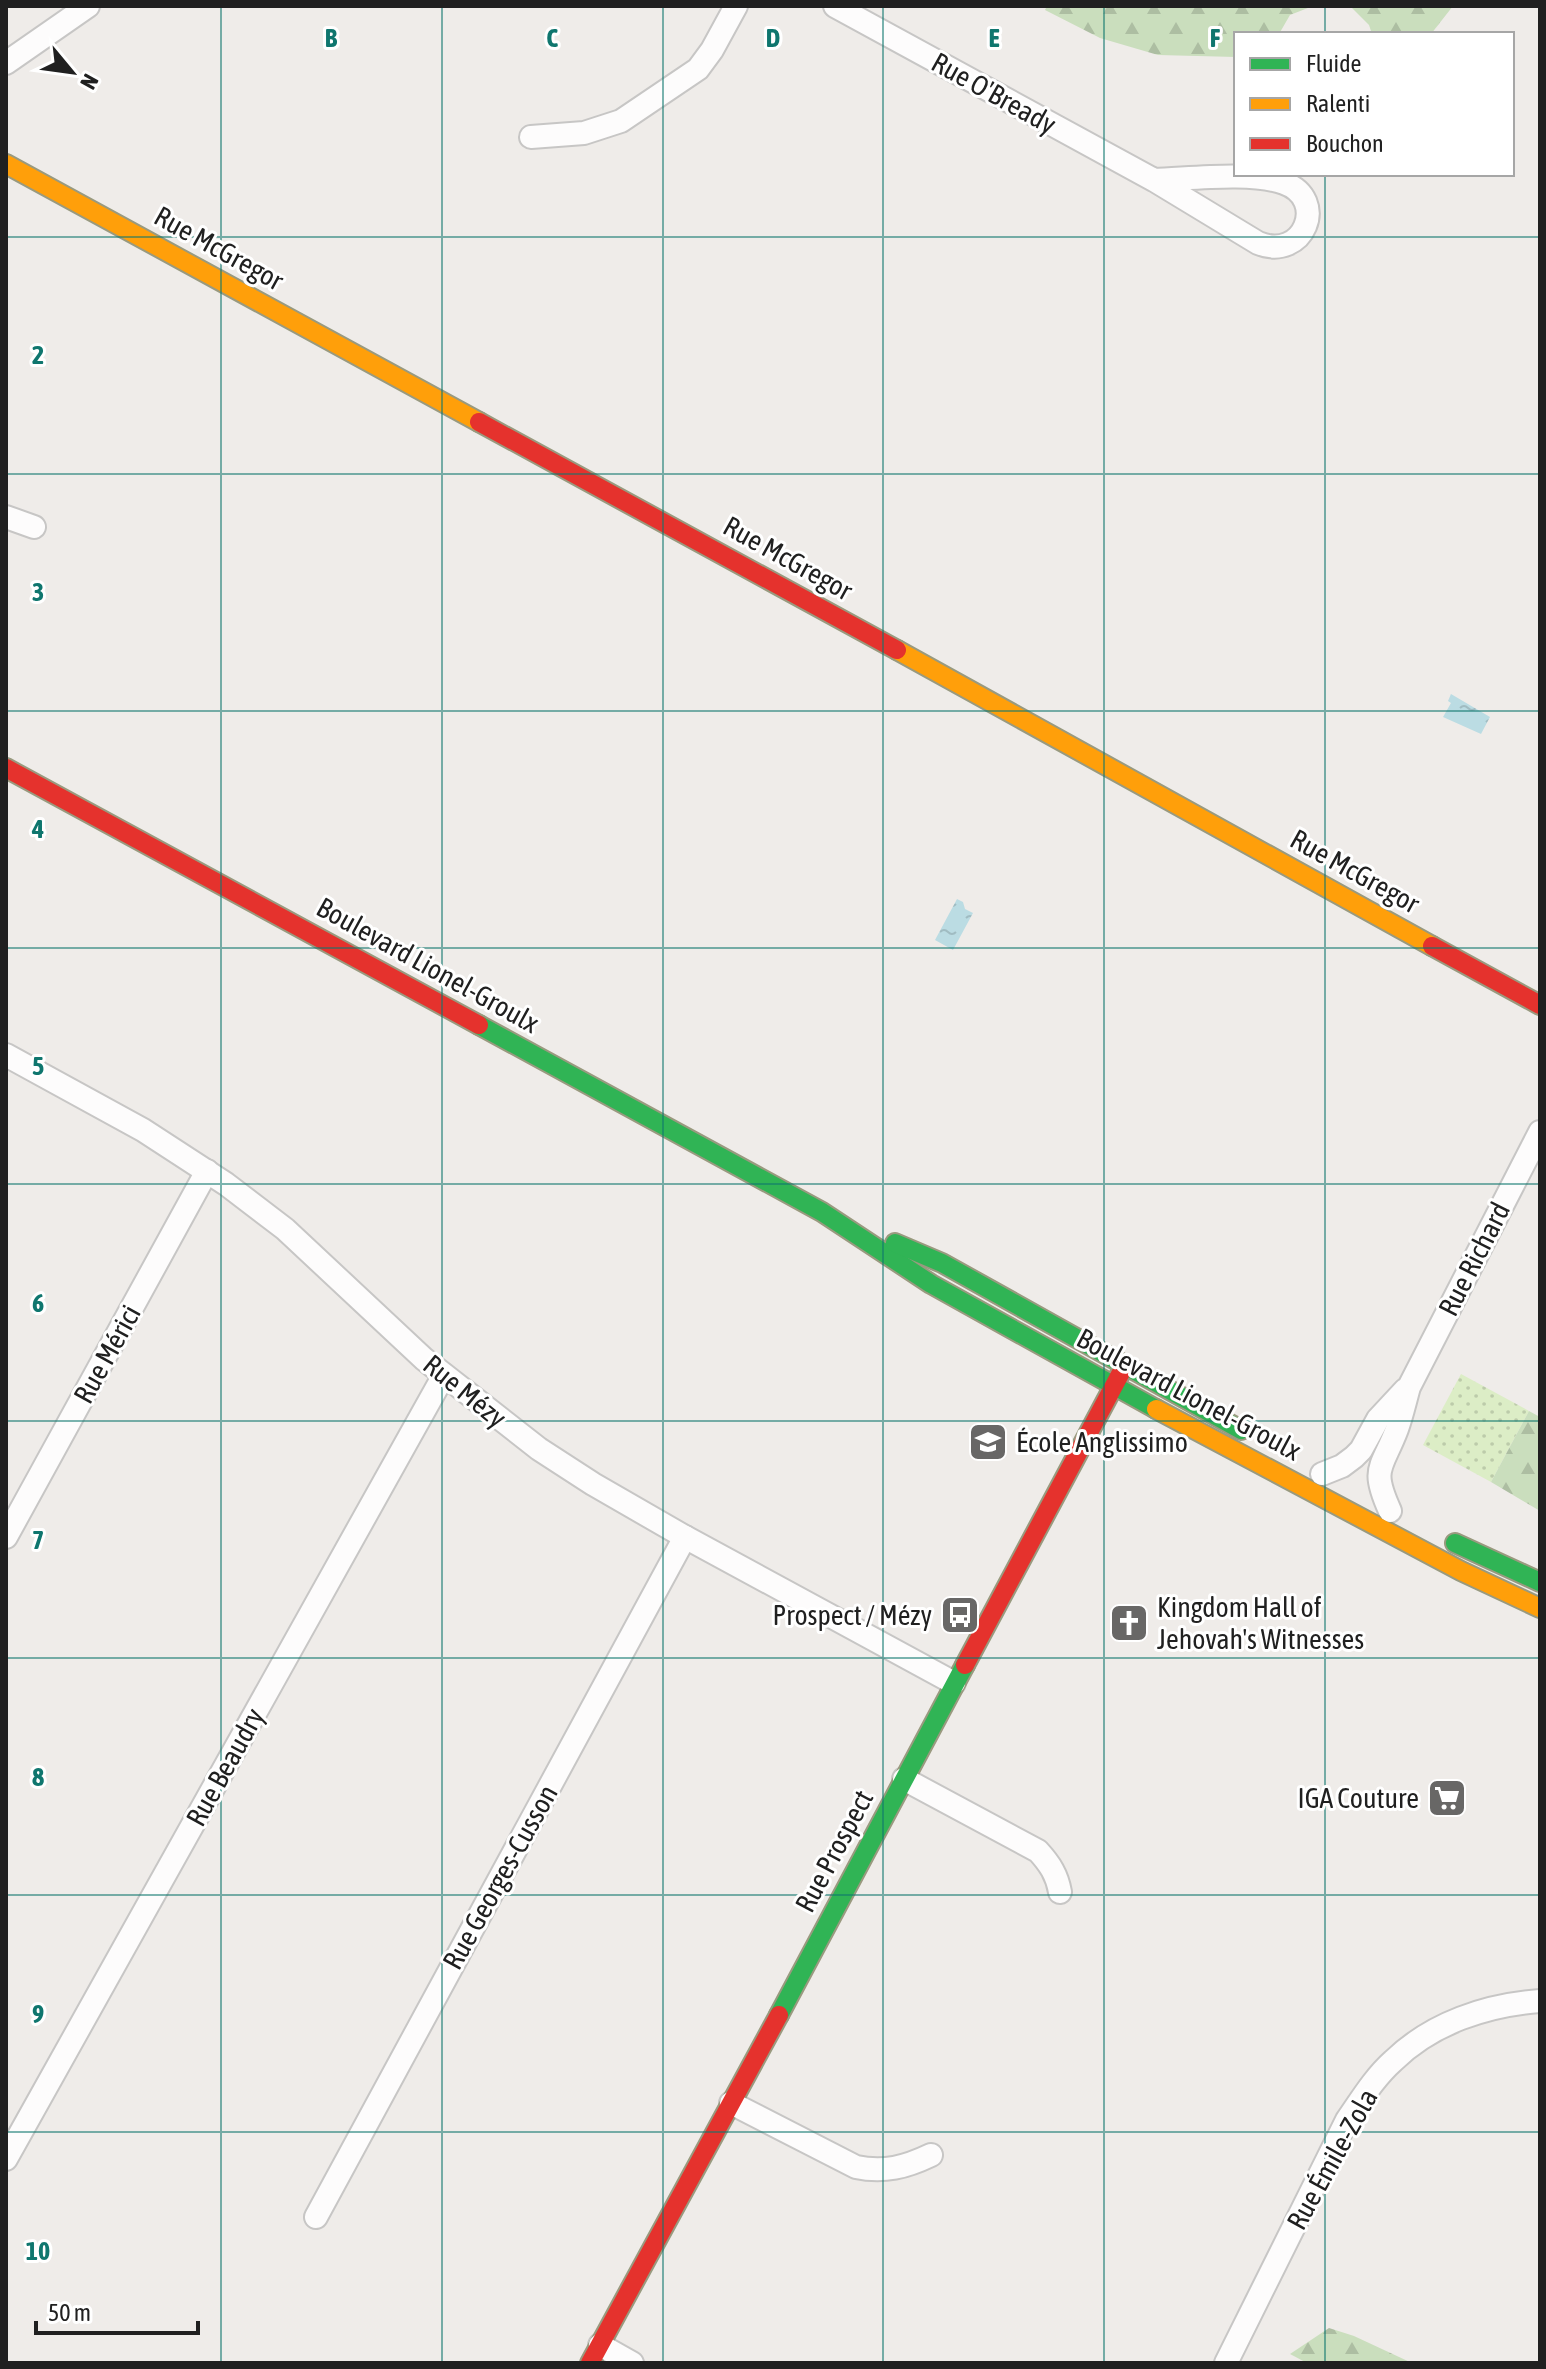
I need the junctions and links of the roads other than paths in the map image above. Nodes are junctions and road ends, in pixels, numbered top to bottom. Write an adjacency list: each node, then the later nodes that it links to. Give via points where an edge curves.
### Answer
1 (88, 6): 4 (street)
2 (736, 6): 5 (street, via 698,69 621,121 584,133)
3 (835, 6): 7 (street, Rue O'Bready)
4 (6, 63)
5 (531, 137)
6 (6, 164): 11 (street, Rue McGregor)
7 (1154, 180): 7 (street, Rue O'Bready, via 1270,247 1292,244 1304,229 1307,201 1285,183 1250,178)
8 (6, 517): 9 (street)
9 (34, 527)
10 (6, 768): 15 (street, Boulevard Lionel-Groulx)
11 (1540, 1005)
12 (6, 1055): 14 (street, Rue Mézy)
13 (1540, 1132): 19 (street, Rue Richard)
14 (207, 1171): 17 (street, Rue Mézy, via 285,1229); 24 (street, Rue Mérici)
15 (822, 1212): 16 (street, Boulevard Lionel-Groulx, via 942,1263); 18 (street, Boulevard Lionel-Groulx, via 931,1284)
16 (1125, 1365): 18 (street, Rue Prospect); 20 (street, Boulevard Lionel-Groulx)
17 (444, 1375): 25 (street, Rue Mézy, via 550,1456); 34 (street, Rue Beaudry)
18 (1114, 1387): 27 (street, Boulevard Lionel-Groulx); 28 (street, Rue Prospect)
19 (1409, 1387): 21 (street, Rue Richard, via 1378,1419 1354,1457 1342,1466); 22 (street, Rue Richard, via 1379,1477)
20 (1257, 1439)
21 (1315, 1470): 22 (street, Boulevard Lionel-Groulx)
22 (1397, 1514)
23 (1440, 1536): 26 (street)
24 (6, 1537)
25 (685, 1537): 28 (street, Rue Mézy); 35 (street, Rue Georges-Cusson)
26 (1540, 1582)
27 (1540, 1608)
28 (954, 1683): 29 (street, Rue Prospect)
29 (904, 1779): 30 (street, via 1038,1851 1057,1877); 32 (street, Rue Prospect)
30 (1060, 1892)
31 (1540, 2001): 38 (street, Rue Émile-Zola, via 1511,2003 1447,2023 1393,2060 1347,2120)
32 (731, 2103): 33 (street, via 856,2167 895,2169); 36 (street, Rue Prospect)
33 (931, 2155)
34 (6, 2159)
35 (316, 2217)
36 (595, 2354): 37 (street)
37 (632, 2363)
38 (1226, 2363)

